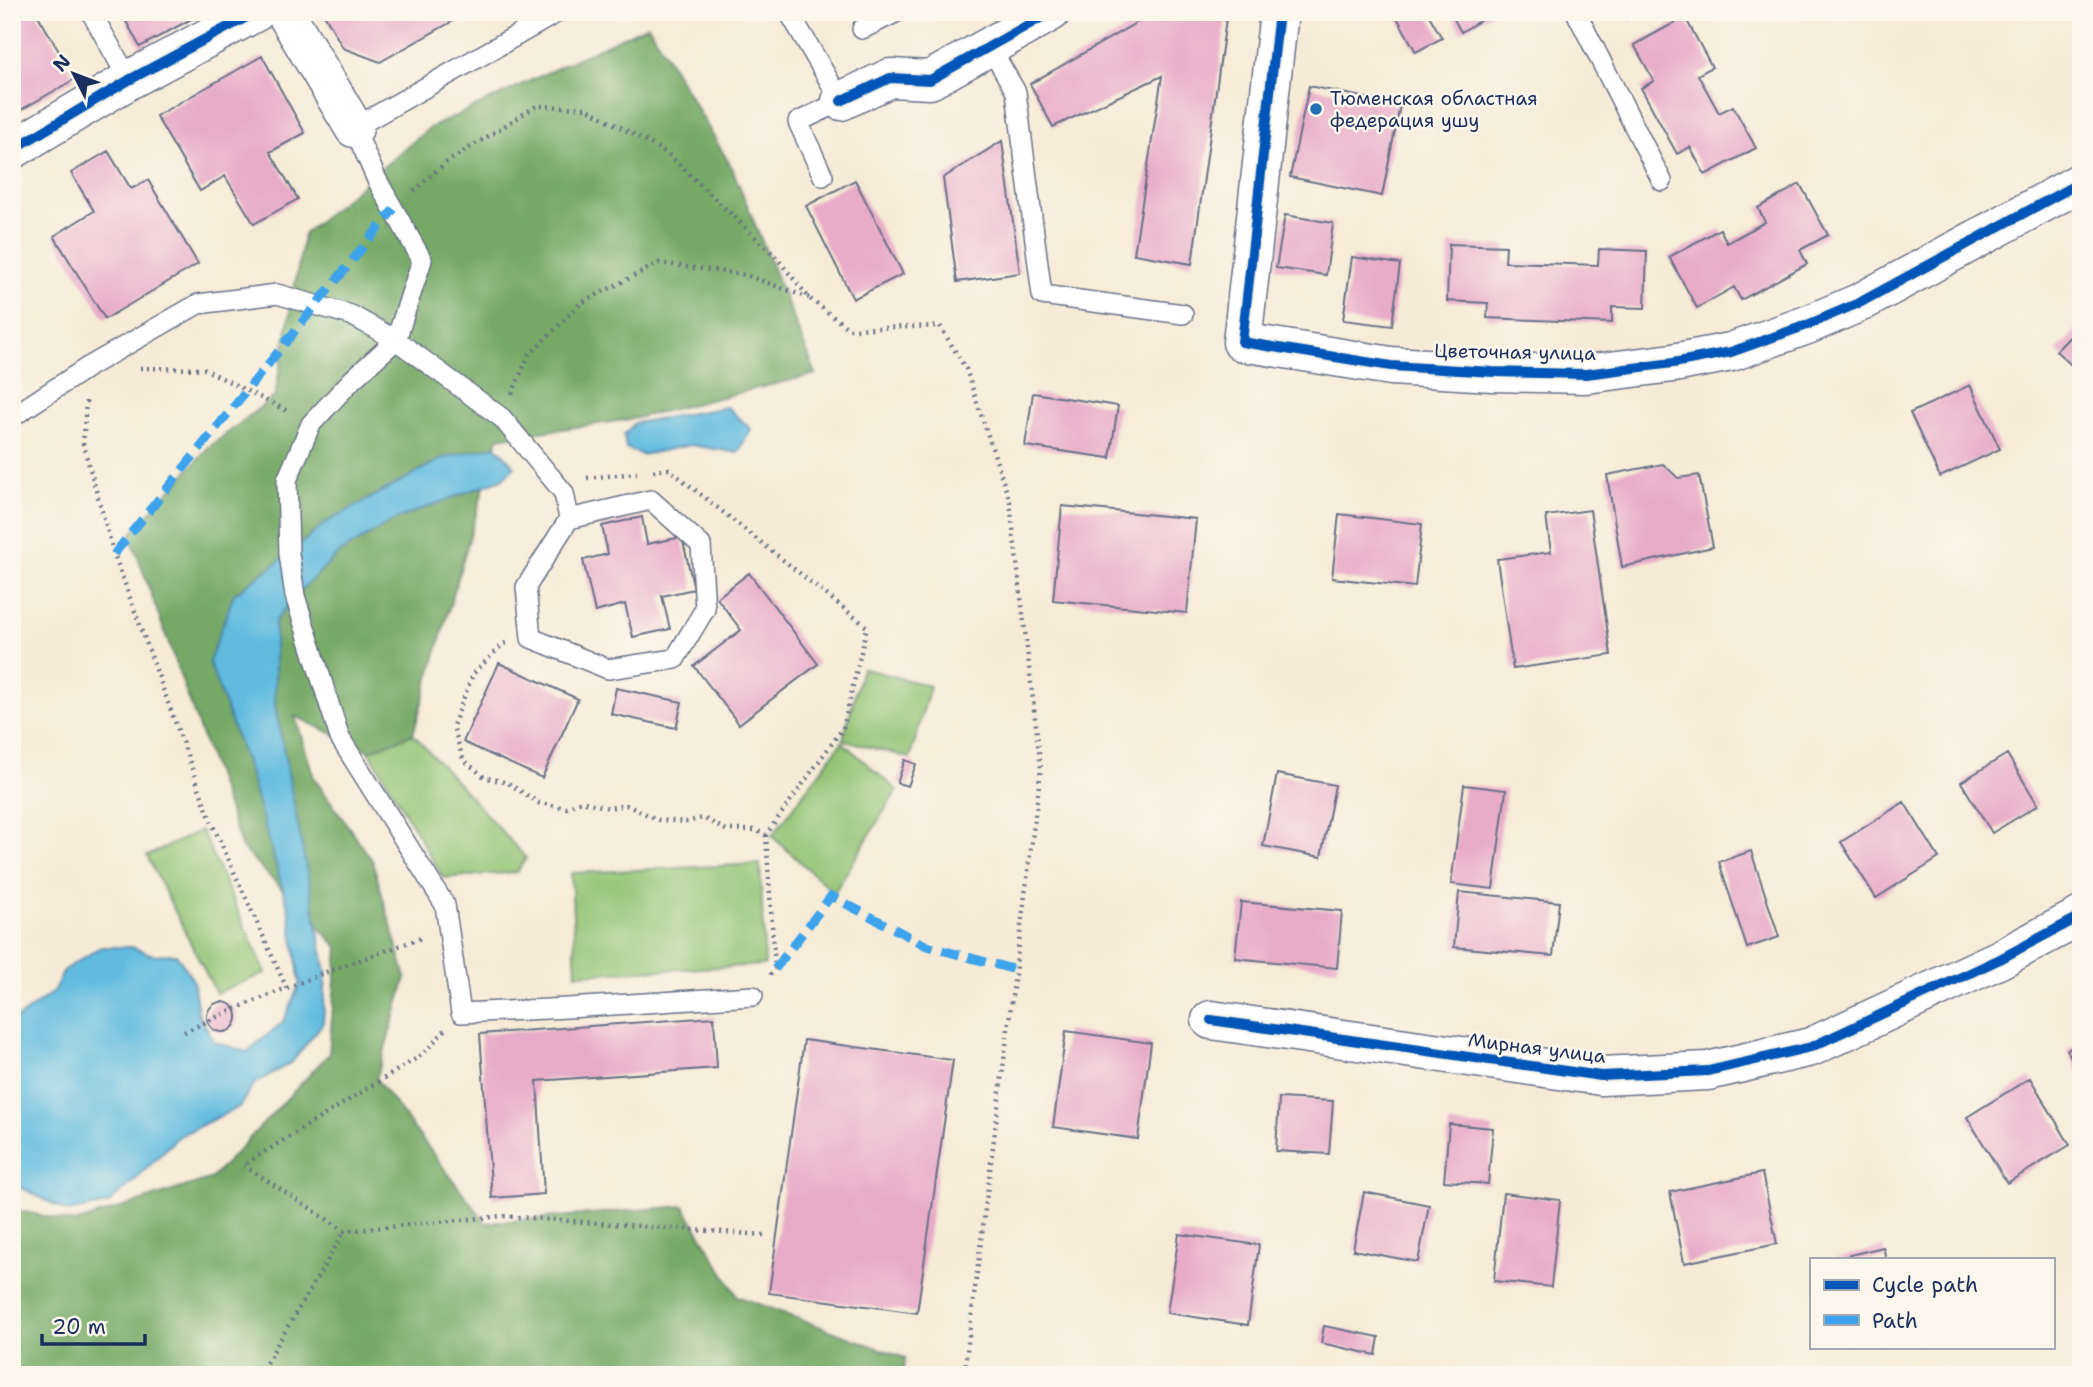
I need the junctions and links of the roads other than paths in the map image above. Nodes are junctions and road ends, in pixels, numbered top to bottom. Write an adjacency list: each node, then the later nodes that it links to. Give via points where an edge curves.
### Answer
1 (90, 12): 12 (lane)
2 (256, 12): 12 (street)
3 (285, 12): 14 (street)
4 (558, 12): 14 (lane)
5 (789, 12): 13 (lane)
6 (897, 12): 10 (lane)
7 (1051, 12): 11 (street)
8 (1279, 12): 18 (street, Цветочная улица, via 1242,342 1391,366 1586,374 1731,352 1861,302)
9 (1576, 12): 17 (lane)
10 (862, 29)
11 (990, 47): 13 (street, via 930,80 890,78); 19 (lane, via 1016,92 1042,295)
12 (129, 80): 15 (street)
13 (841, 101): 16 (lane, via 798,122)
14 (354, 128): 20 (lane, via 422,260)
15 (12, 150)
16 (822, 176)
17 (1662, 181)
18 (2081, 182)
19 (1183, 314)
20 (396, 340): 21 (lane, via 351,315 277,294 198,304); 22 (lane, via 502,418 564,493); 24 (lane, via 312,424 287,480 289,554 295,596 340,738 445,905 461,1013)
21 (12, 417)
22 (569, 519): 22 (lane, via 526,587 531,638 608,669 675,659 705,609 701,545 651,500)
23 (2081, 916): 25 (street, Мирная улица, via 1811,1048 1708,1071 1601,1076)
24 (753, 996)
25 (1211, 1020)

